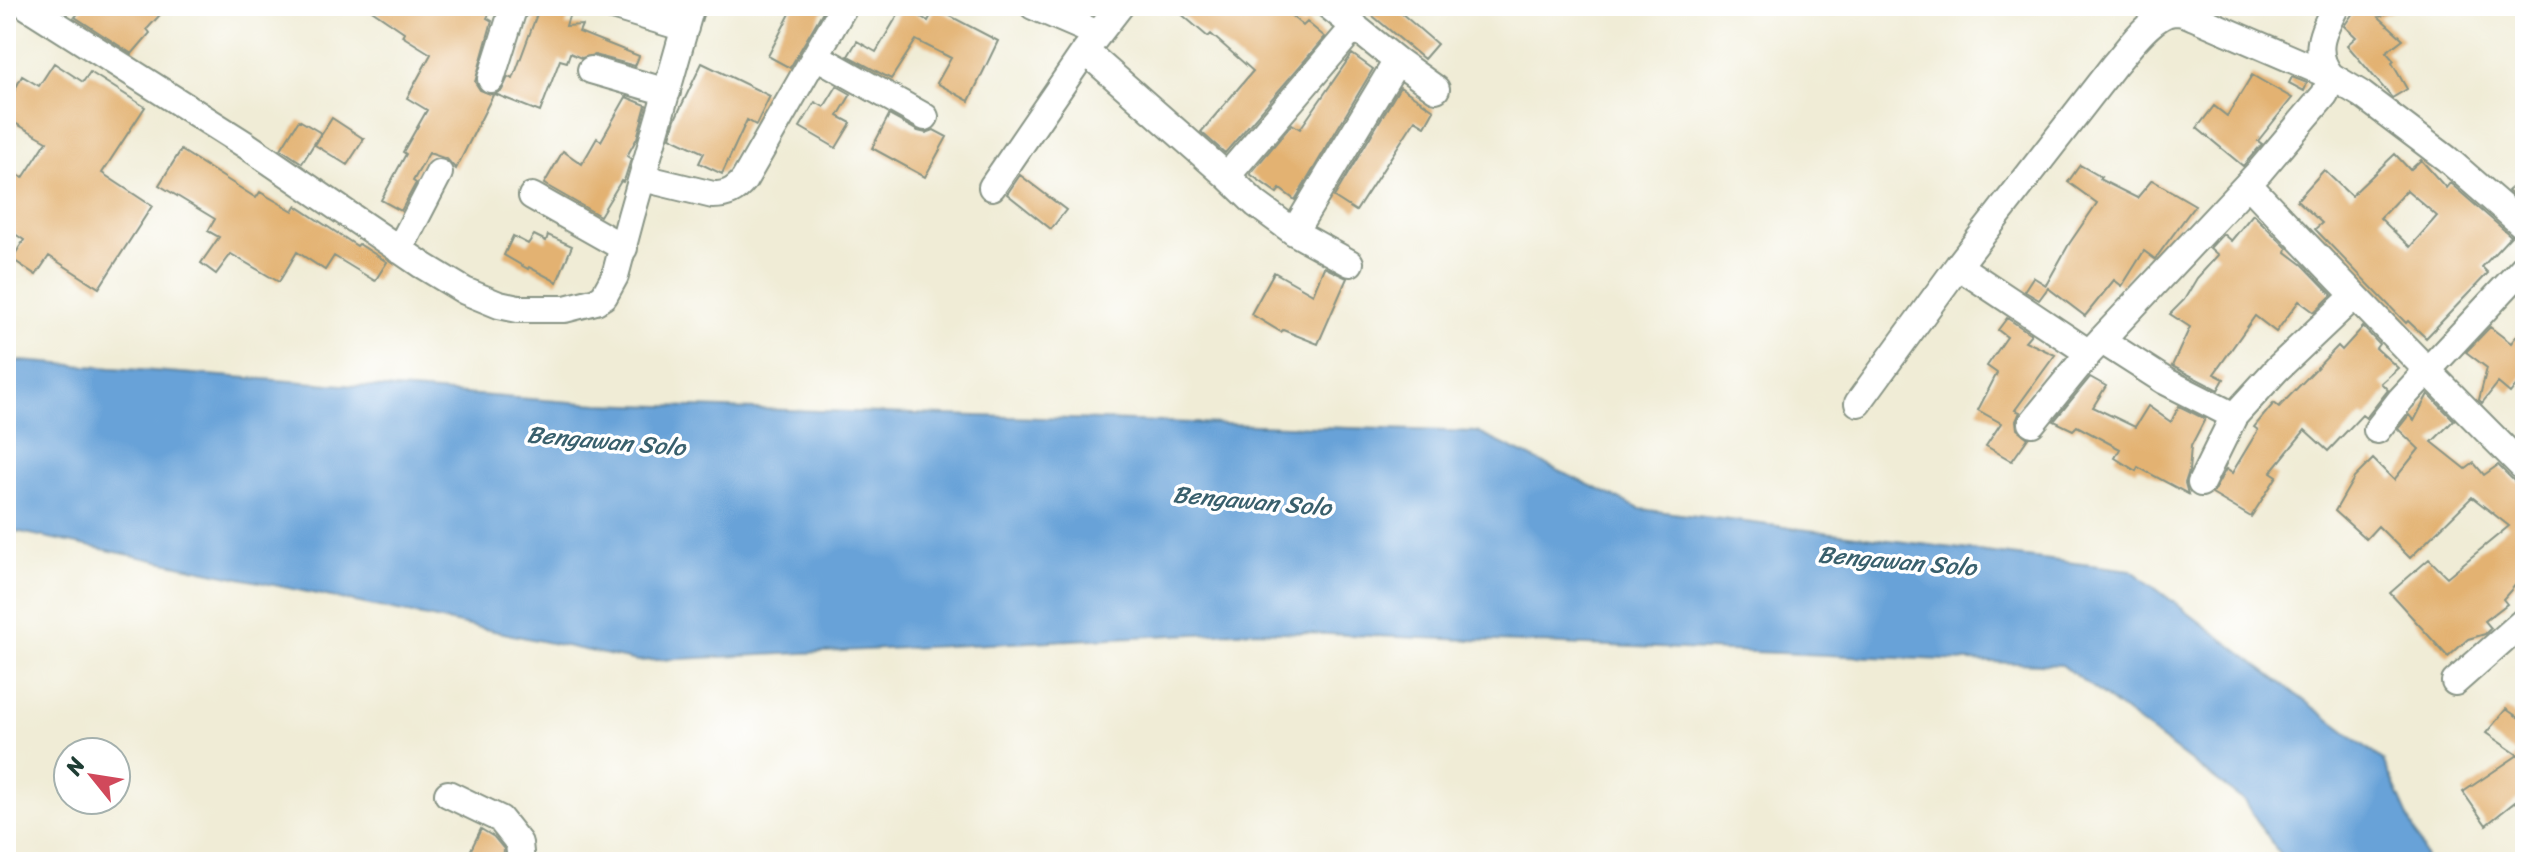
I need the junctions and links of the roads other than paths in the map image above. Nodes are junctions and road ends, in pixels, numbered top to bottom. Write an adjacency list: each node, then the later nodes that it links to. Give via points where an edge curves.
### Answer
1 (27, 6): 29 (street)
2 (514, 6): 16 (street)
3 (612, 6): 9 (street)
4 (844, 6): 12 (street)
5 (1033, 6): 11 (street)
6 (1120, 6): 11 (street)
7 (1329, 6): 10 (street)
8 (2336, 6): 15 (street, via 2320,50)
9 (688, 17): 18 (street)
10 (1355, 26): 13 (street); 21 (street)
11 (1092, 42): 21 (street); 24 (street)
12 (816, 56): 19 (street); 22 (street, via 732,192 713,195)
13 (1397, 61): 17 (street); 27 (street)
14 (591, 70): 18 (street)
15 (2331, 76): 23 (street, via 2325,94); 26 (street, via 2400,121); 31 (street, via 2181,12 2163,15 2114,65)
16 (491, 79)
17 (1436, 89)
18 (667, 92): 22 (street)
19 (925, 117)
20 (439, 173): 29 (street)
21 (1227, 176): 27 (street)
22 (643, 178): 28 (street)
23 (2248, 184): 33 (street); 34 (street)
24 (992, 187)
25 (532, 196): 28 (street)
26 (2525, 227)
27 (1294, 232): 30 (street)
28 (624, 248): 29 (street, via 610,287 596,301 565,309 518,309 484,299)
29 (399, 250)
30 (1350, 263)
31 (1958, 266): 34 (street); 36 (street)
32 (2525, 266): 35 (street)
33 (2354, 296): 35 (street); 37 (street)
34 (2095, 346): 37 (street); 38 (street)
35 (2429, 369): 39 (street); 40 (street)
36 (1858, 403)
37 (2234, 416): 41 (street)
38 (2032, 423)
39 (2377, 430)
40 (2525, 469)
41 (2201, 483)
42 (2525, 620): 43 (street)
43 (2455, 682)
44 (448, 794): 45 (street, via 500,819 519,843)
45 (521, 862)

